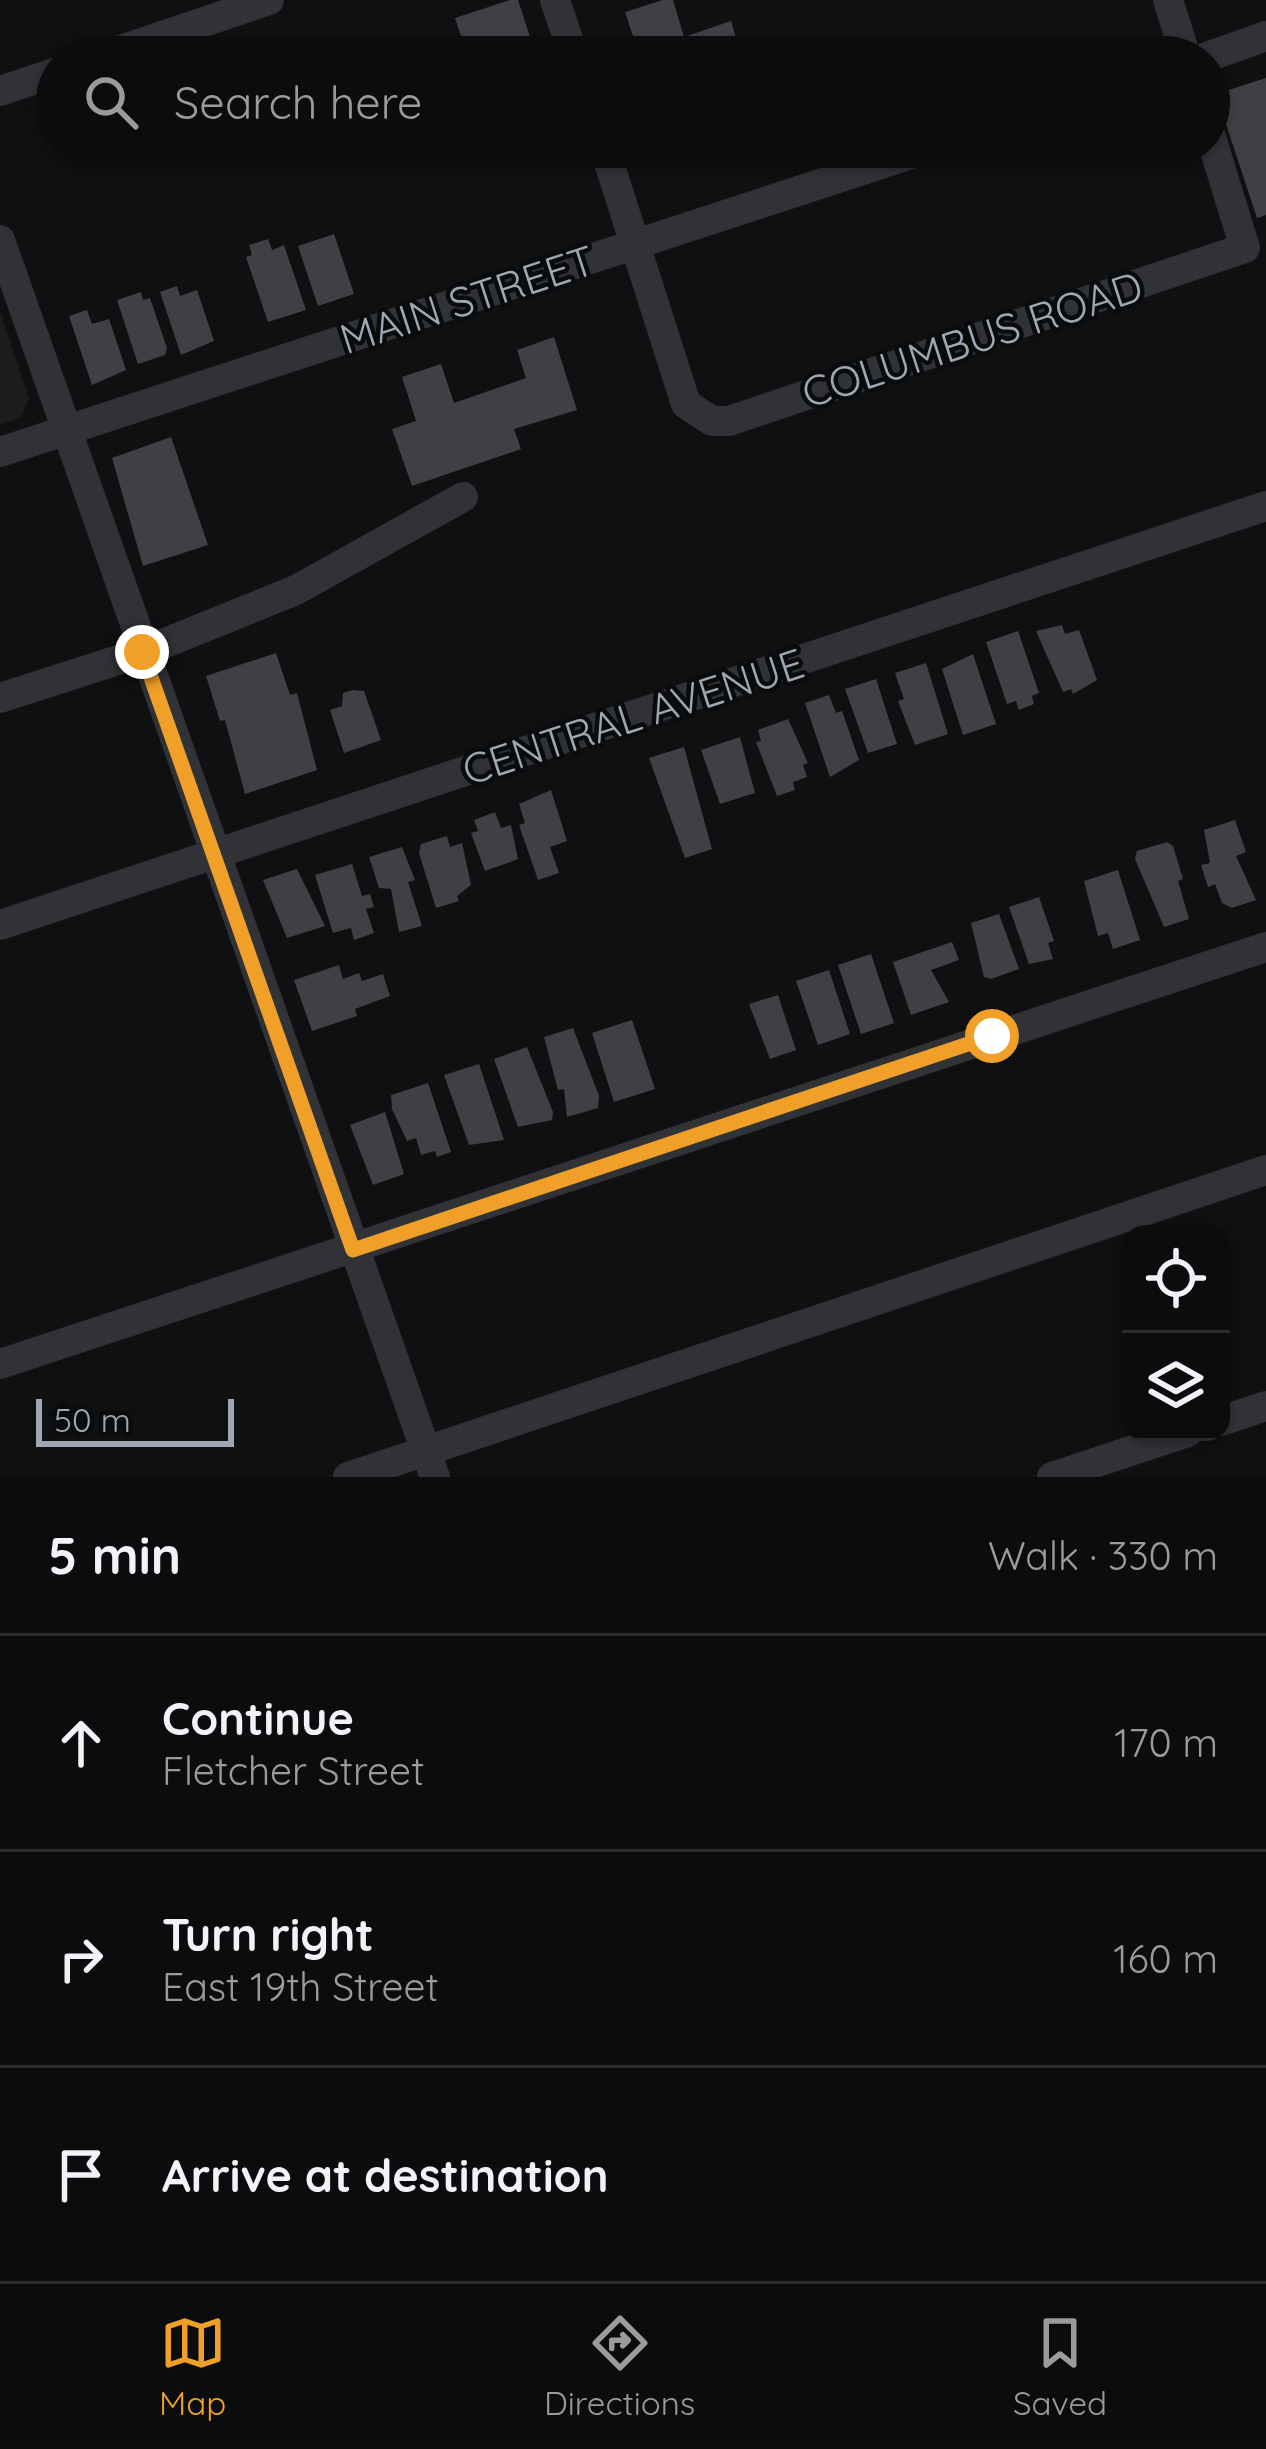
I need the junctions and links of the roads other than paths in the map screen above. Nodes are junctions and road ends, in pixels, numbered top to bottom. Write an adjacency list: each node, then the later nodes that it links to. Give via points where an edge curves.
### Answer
1 (269, 0): 4 (street)
2 (555, 0): 5 (street)
3 (1168, 0): 6 (street)
4 (162, 36)
5 (567, 36)
6 (1179, 36)
7 (1266, 36): 8 (street)
8 (1230, 49)
9 (36, 79): 10 (street)
10 (0, 91)
11 (611, 168): 15 (street)
12 (869, 168): 15 (street, MAIN STREET)
13 (1220, 168): 15 (street, COLUMBUS ROAD, via 1245,248 728,421 686,404)
14 (0, 240): 16 (street)
15 (636, 244): 16 (street, MAIN STREET)
16 (65, 431): 17 (street, MAIN STREET); 20 (street)
17 (0, 452)
18 (463, 497): 20 (street, via 296,590)
19 (1266, 506): 22 (street, CENTRAL AVENUE)
20 (142, 652): 21 (street); 22 (street)
21 (0, 698)
22 (214, 855): 23 (street, CENTRAL AVENUE); 26 (street)
23 (0, 925)
24 (1266, 947): 26 (street)
25 (1266, 1170): 31 (street)
26 (353, 1250): 27 (street); 31 (street)
27 (0, 1364)
28 (1266, 1406): 29 (street)
29 (1230, 1418)
30 (1161, 1441): 33 (street)
31 (431, 1464): 32 (street)
32 (348, 1477)
33 (1052, 1477)

